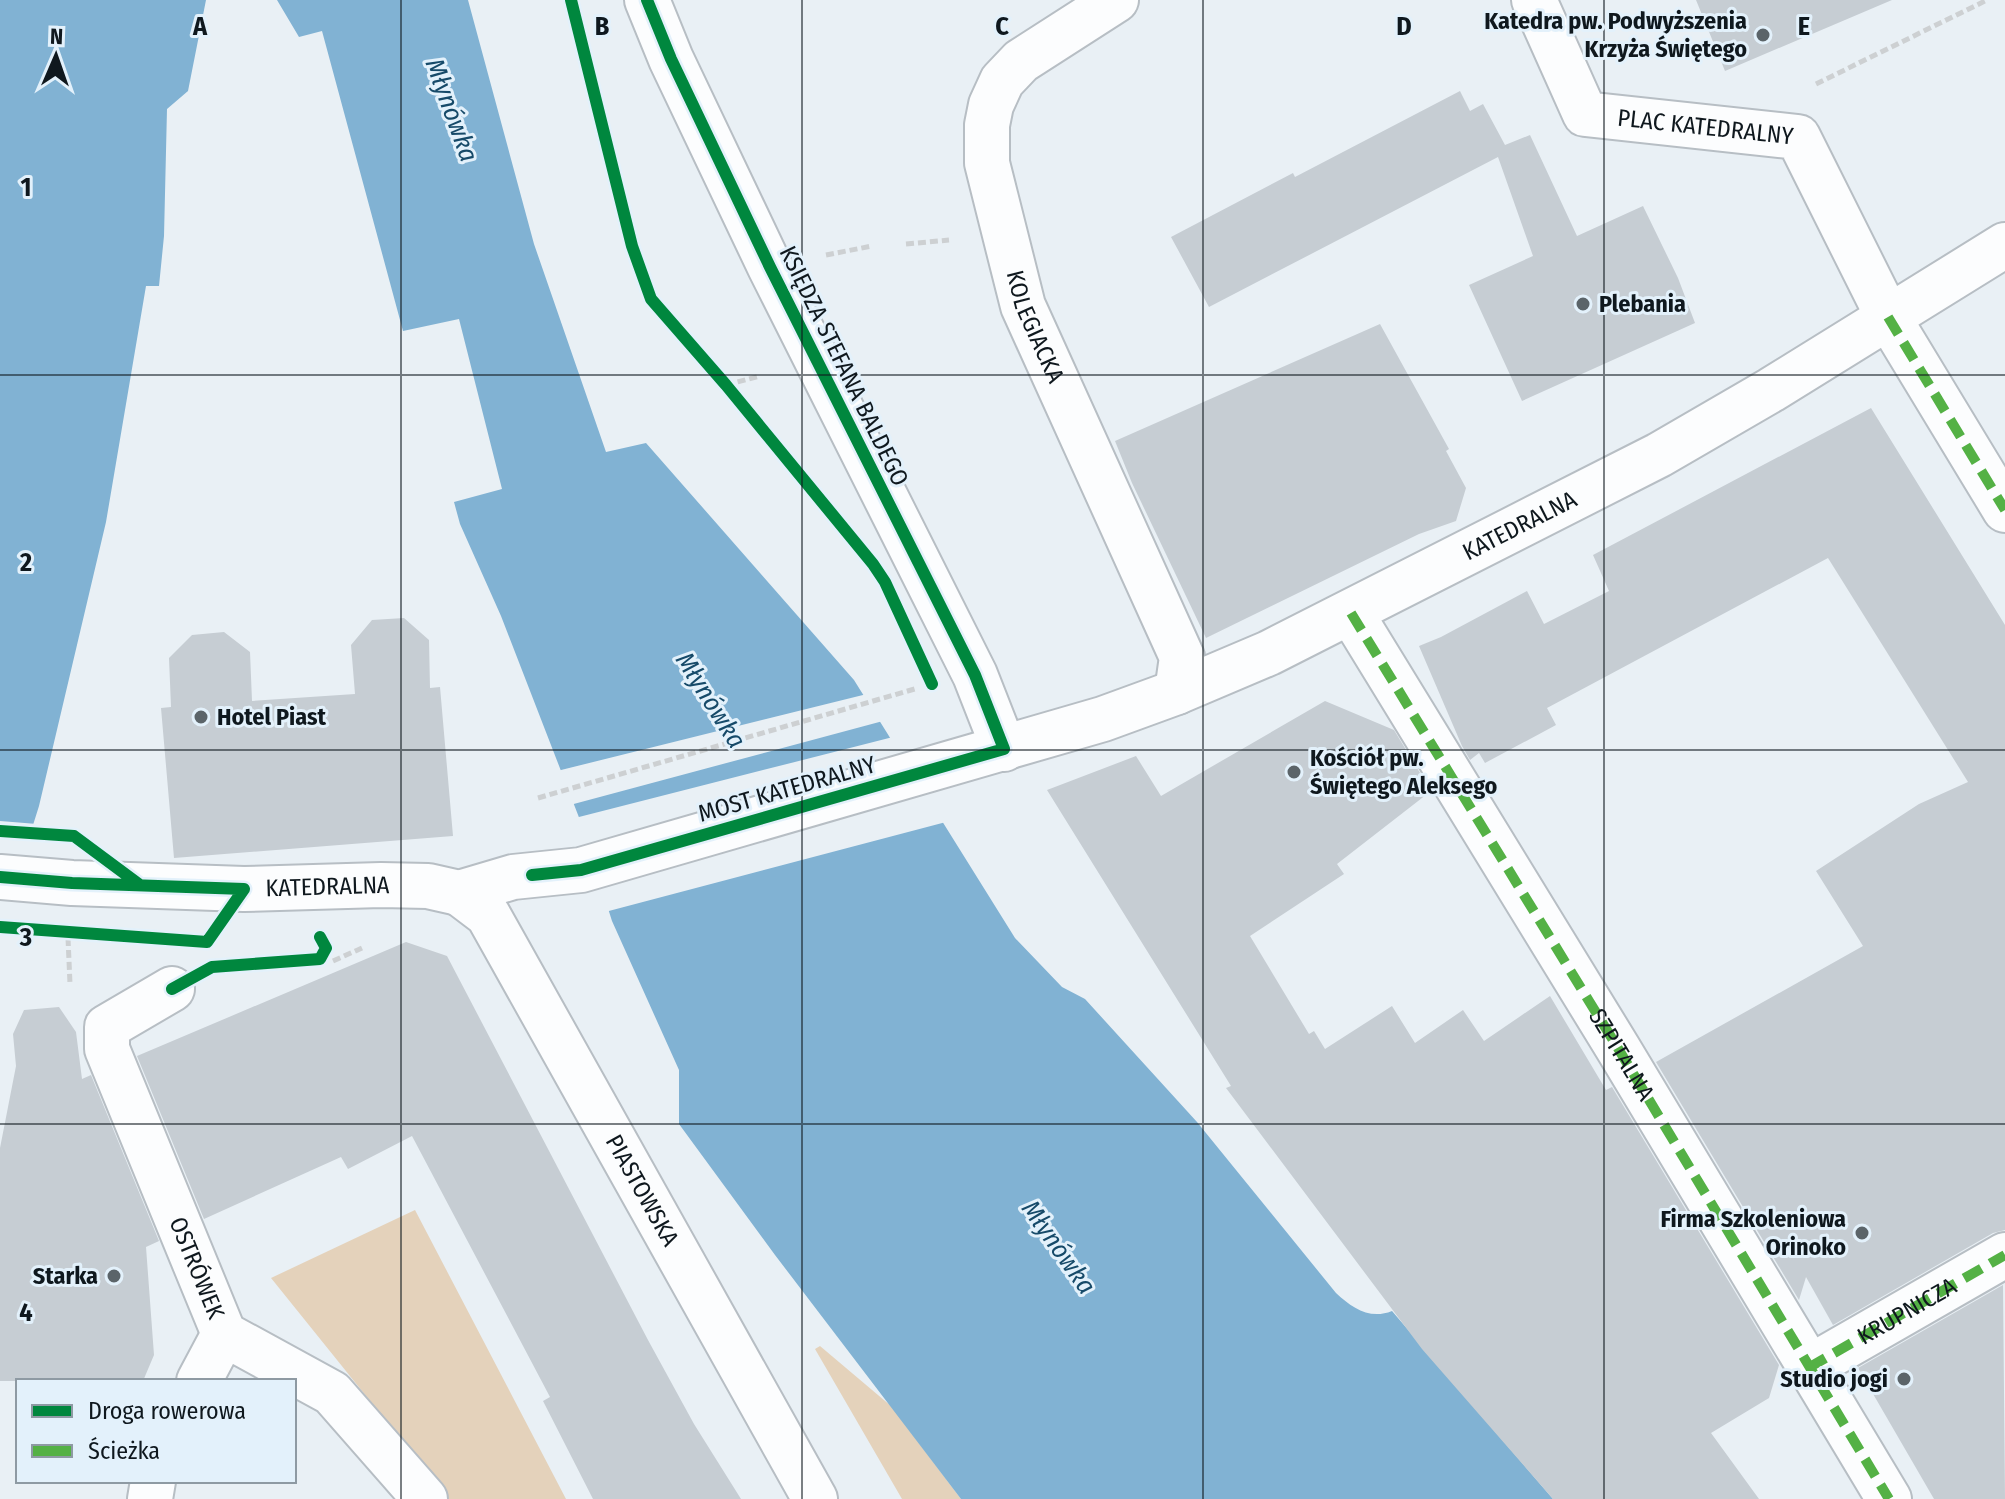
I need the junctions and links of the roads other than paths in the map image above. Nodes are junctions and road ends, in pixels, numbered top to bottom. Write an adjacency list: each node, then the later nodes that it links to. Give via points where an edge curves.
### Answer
1 (647, 0): 9 (street, KSIĘDZA STEFANA BALDEGO, via 777,280 975,675)
2 (1116, 0): 8 (street, KOLEGIACKA, via 1021,61 1002,81 987,125 987,163 1023,306 1182,657)
3 (1534, 0): 5 (street, PLAC KATEDRALNY, via 1585,114 1798,137)
4 (2005, 245): 5 (street, KATEDRALNA)
5 (1888, 317): 6 (street, PLAC KATEDRALNY); 7 (street, KATEDRALNA, via 1659,455)
6 (2005, 510)
7 (1351, 613): 8 (street, KATEDRALNA); 16 (street, SZPITALNA)
8 (1177, 692): 9 (street, KATEDRALNA)
9 (1004, 749): 10 (street, MOST KATEDRALNY)
10 (581, 870): 12 (street, KATEDRALNA, via 513,877)
11 (0, 877): 12 (street, KATEDRALNA, via 244,889 428,886)
12 (459, 893): 19 (street, PIASTOWSKA, via 488,915)
13 (172, 989): 15 (street, OSTRÓWEK, via 107,1027 107,1049)
14 (2005, 1255): 16 (street, KRUPNICZA)
15 (224, 1334): 17 (street); 18 (street, OSTRÓWEK, via 332,1393)
16 (1808, 1368): 20 (street, SZPITALNA)
17 (200, 1379)
18 (425, 1499)
19 (815, 1499)
20 (1889, 1499)

